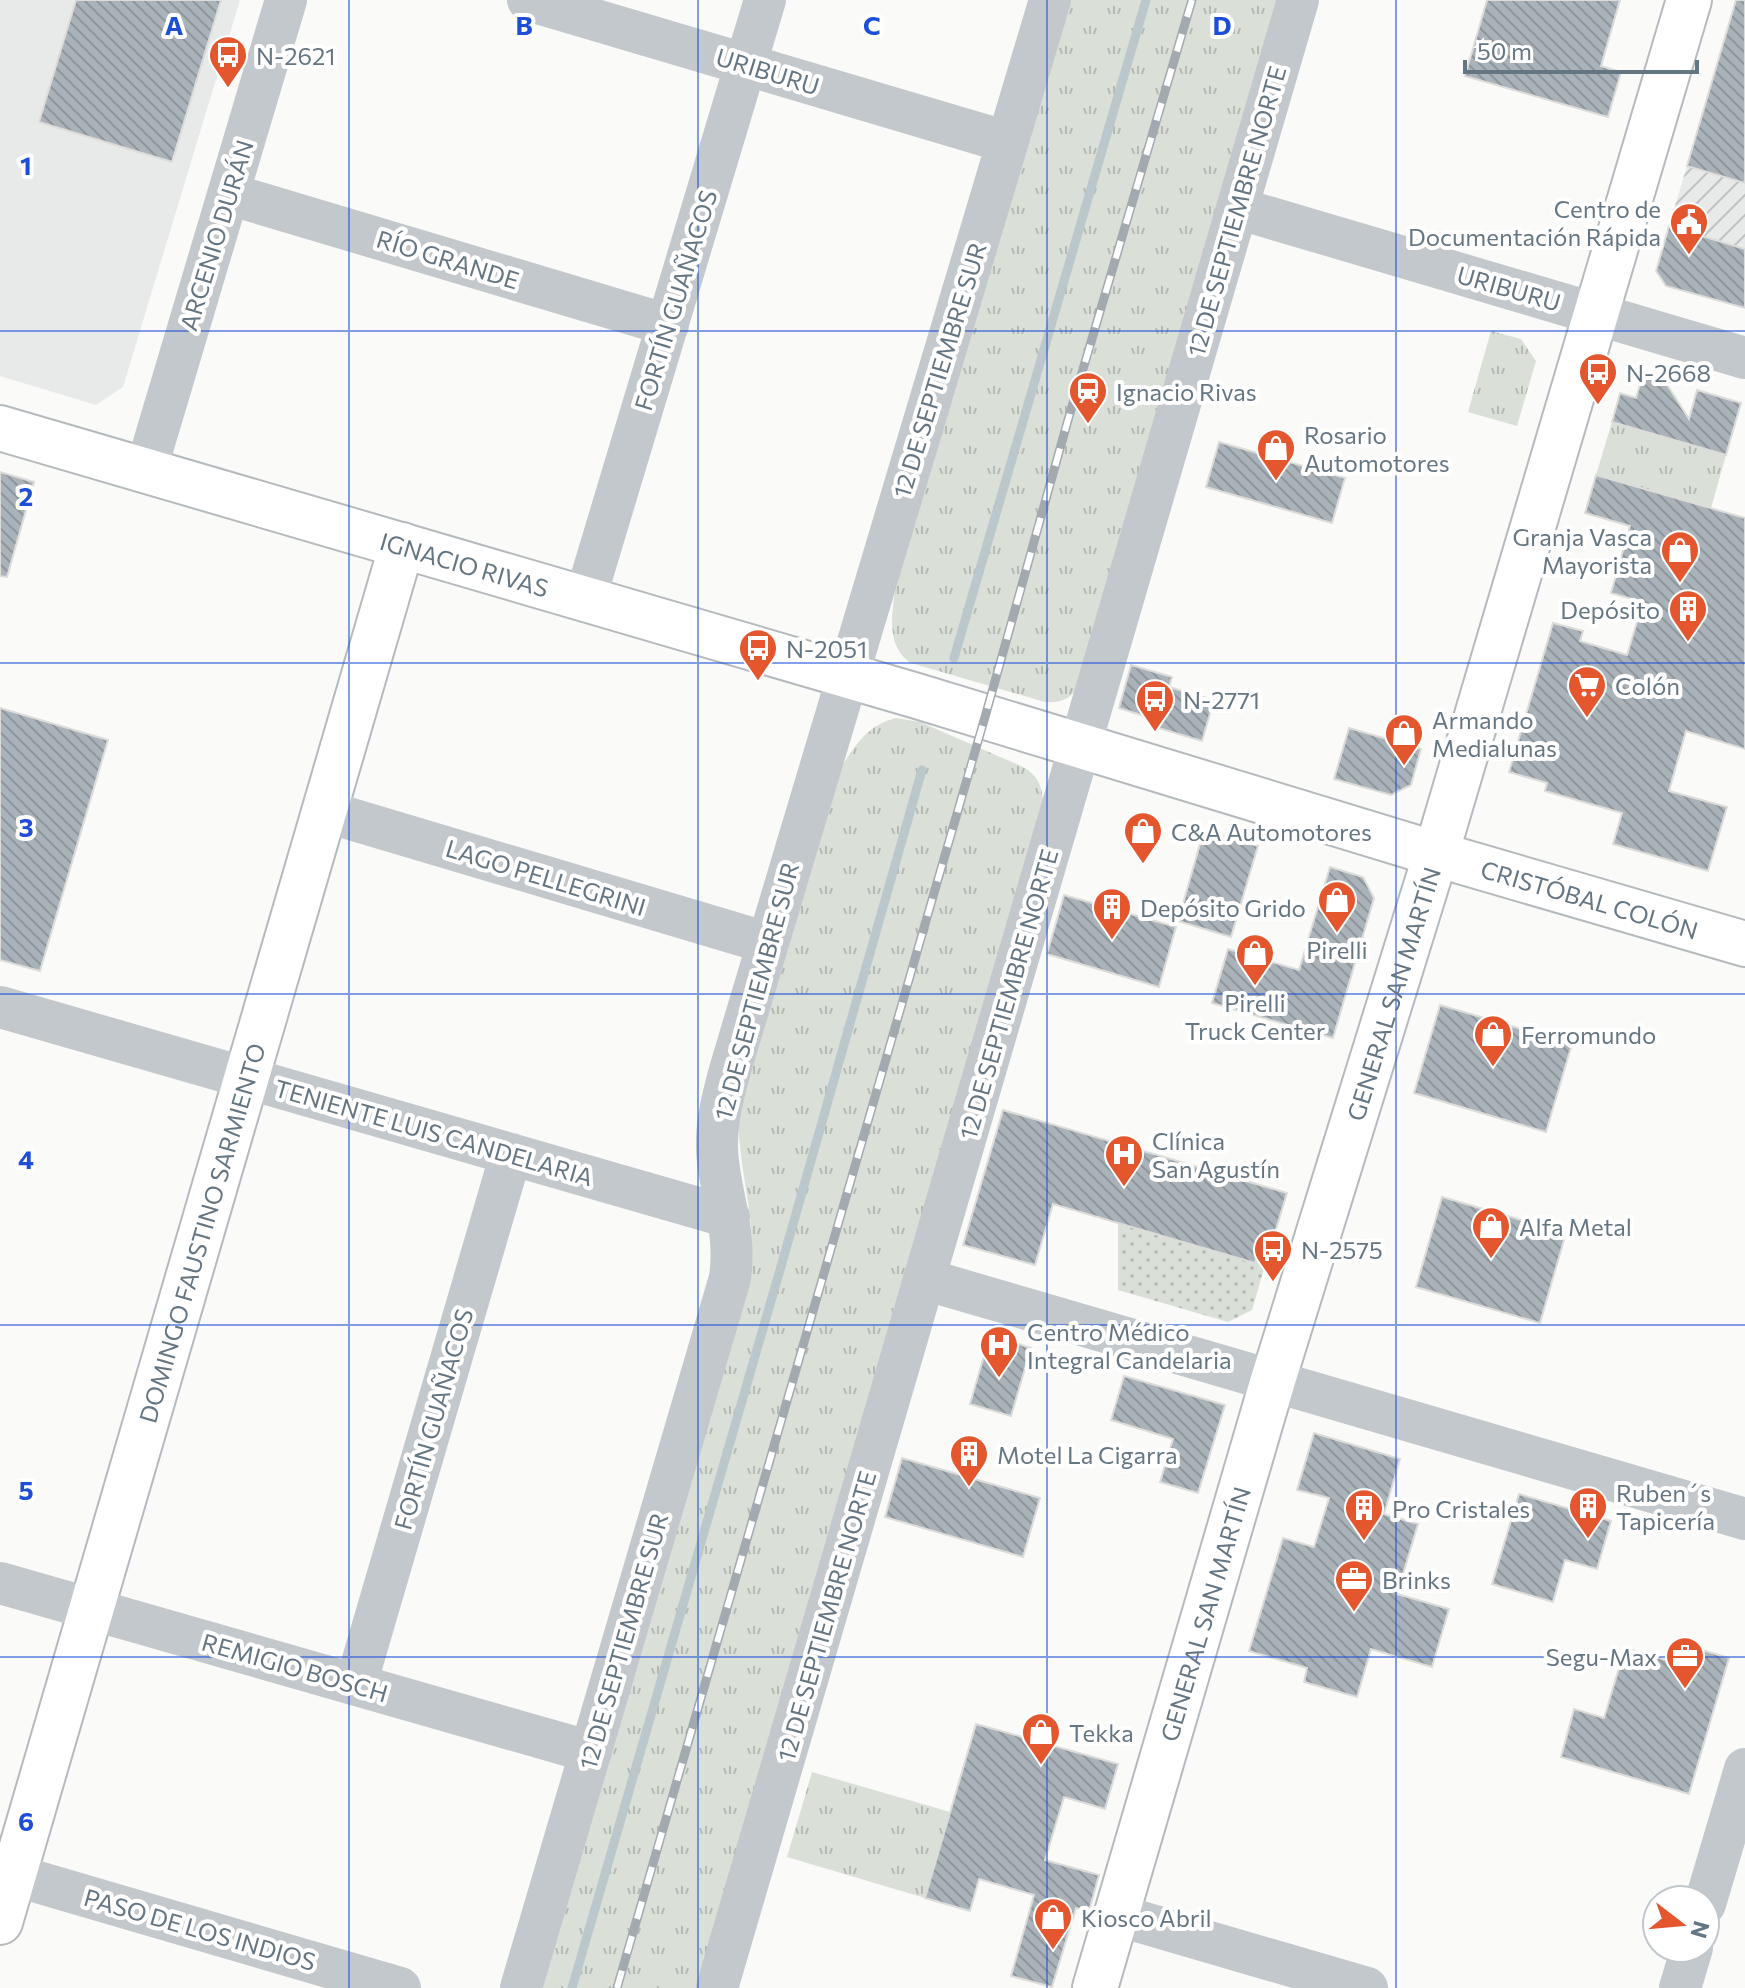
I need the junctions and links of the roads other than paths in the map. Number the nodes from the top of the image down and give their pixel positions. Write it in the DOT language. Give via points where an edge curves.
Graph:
graph roads {
  1 [pos="286,0"];
  2 [pos="528,0"];
  3 [pos="765,0"];
  4 [pos="1050,0"];
  5 [pos="1298,0"];
  6 [pos="1689,0"];
  7 [pos="746,65"];
  8 [pos="1007,142"];
  9 [pos="229,194"];
  10 [pos="1237,208"];
  11 [pos="1596,314"];
  12 [pos="668,325"];
  13 [pos="1745,358"];
  14 [pos="0,428"];
  15 [pos="146,470"];
  16 [pos="402,545"];
  17 [pos="585,599"];
  18 [pos="847,676"];
  19 [pos="1080,746"];
  20 [pos="324,811"];
  21 [pos="1436,854"];
  22 [pos="768,943"];
  23 [pos="1745,944"];
  24 [pos="0,1007"];
  25 [pos="246,1078"];
  26 [pos="511,1154"];
  27 [pos="729,1217"];
  28 [pos="924,1279"];
  29 [pos="1273,1380"];
  30 [pos="1745,1519"];
  31 [pos="0,1583"];
  32 [pos="91,1609"];
  33 [pos="356,1684"];
  34 [pos="591,1752"];
  35 [pos="1745,1769"];
  36 [pos="7,1873"];
  37 [pos="1711,1884"];
  38 [pos="1117,1915"];
  39 [pos="0,1922"];
  40 [pos="1687,1964"];
  41 [pos="400,1988"];
  42 [pos="521,1988"];
  43 [pos="717,1988"];
  44 [pos="1095,1988"];
  45 [pos="1367,1988"];
  46 [pos="1680,1988"];
  1 -- 9 [label="street, ARCENIO DURÁN"];
  2 -- 7 [label="street, URIBURU"];
  3 -- 7 [label="street, FORTÍN GUAÑACOS"];
  4 -- 8 [label="street, 12 DE SEPTIEMBRE SUR"];
  5 -- 10 [label="street, 12 DE SEPTIEMBRE NORTE"];
  6 -- 11 [label="main road, GENERAL SAN MARTÍN"];
  7 -- 8 [label="street, URIBURU"];
  7 -- 12 [label="street, FORTÍN GUAÑACOS"];
  8 -- 18 [label="street, 12 DE SEPTIEMBRE SUR"];
  9 -- 12 [label="street, RÍO GRANDE"];
  9 -- 15 [label="street, ARCENIO DURÁN"];
  10 -- 11 [label="street, URIBURU"];
  10 -- 19 [label="street, 12 DE SEPTIEMBRE NORTE"];
  11 -- 13 [label="street, URIBURU"];
  11 -- 21 [label="main road, GENERAL SAN MARTÍN"];
  12 -- 17 [label="street, FORTÍN GUAÑACOS"];
  14 -- 15 [label="main road, IGNACIO RIVAS"];
  15 -- 16 [label="main road, IGNACIO RIVAS"];
  16 -- 17 [label="main road, IGNACIO RIVAS"];
  16 -- 20 [label="main road, DOMINGO FAUSTINO SARMIENTO"];
  17 -- 18 [label="main road, IGNACIO RIVAS"];
  18 -- 19 [label="main road, IGNACIO RIVAS"];
  18 -- 22 [label="street, 12 DE SEPTIEMBRE SUR"];
  19 -- 21 [label="main road, IGNACIO RIVAS"];
  19 -- 28 [label="street, 12 DE SEPTIEMBRE NORTE"];
  20 -- 22 [label="street, LAGO PELLEGRINI"];
  20 -- 25 [label="main road, DOMINGO FAUSTINO SARMIENTO"];
  21 -- 23 [label="main road, CRISTÓBAL COLÓN"];
  21 -- 29 [label="main road, GENERAL SAN MARTÍN"];
  22 -- 27 [label="street, 12 DE SEPTIEMBRE SUR" via="720,1115 718,1161"];
  24 -- 25 [label="street, TENIENTE LUIS CANDELARIA"];
  25 -- 26 [label="street, TENIENTE LUIS CANDELARIA"];
  25 -- 32 [label="main road, DOMINGO FAUSTINO SARMIENTO"];
  26 -- 27 [label="street, TENIENTE LUIS CANDELARIA"];
  26 -- 33 [label="street, FORTÍN GUAÑACOS"];
  27 -- 34 [label="street, 12 DE SEPTIEMBRE SUR" via="732,1257 725,1298"];
  28 -- 29 [label="street"];
  28 -- 43 [label="street, 12 DE SEPTIEMBRE NORTE"];
  29 -- 30 [label="street"];
  29 -- 38 [label="main road, GENERAL SAN MARTÍN"];
  31 -- 32 [label="street, REMIGIO BOSCH"];
  32 -- 33 [label="street, REMIGIO BOSCH"];
  32 -- 36 [label="main road, DOMINGO FAUSTINO SARMIENTO"];
  33 -- 34 [label="street, REMIGIO BOSCH"];
  34 -- 42 [label="street, 12 DE SEPTIEMBRE SUR"];
  35 -- 37 [label="street"];
  36 -- 39 [label="main road, DOMINGO FAUSTINO SARMIENTO"];
  36 -- 41 [label="street, PASO DE LOS INDIOS"];
  38 -- 44 [label="main road, GENERAL SAN MARTÍN"];
  38 -- 45 [label="street"];
  40 -- 46 [label="street"];
}
